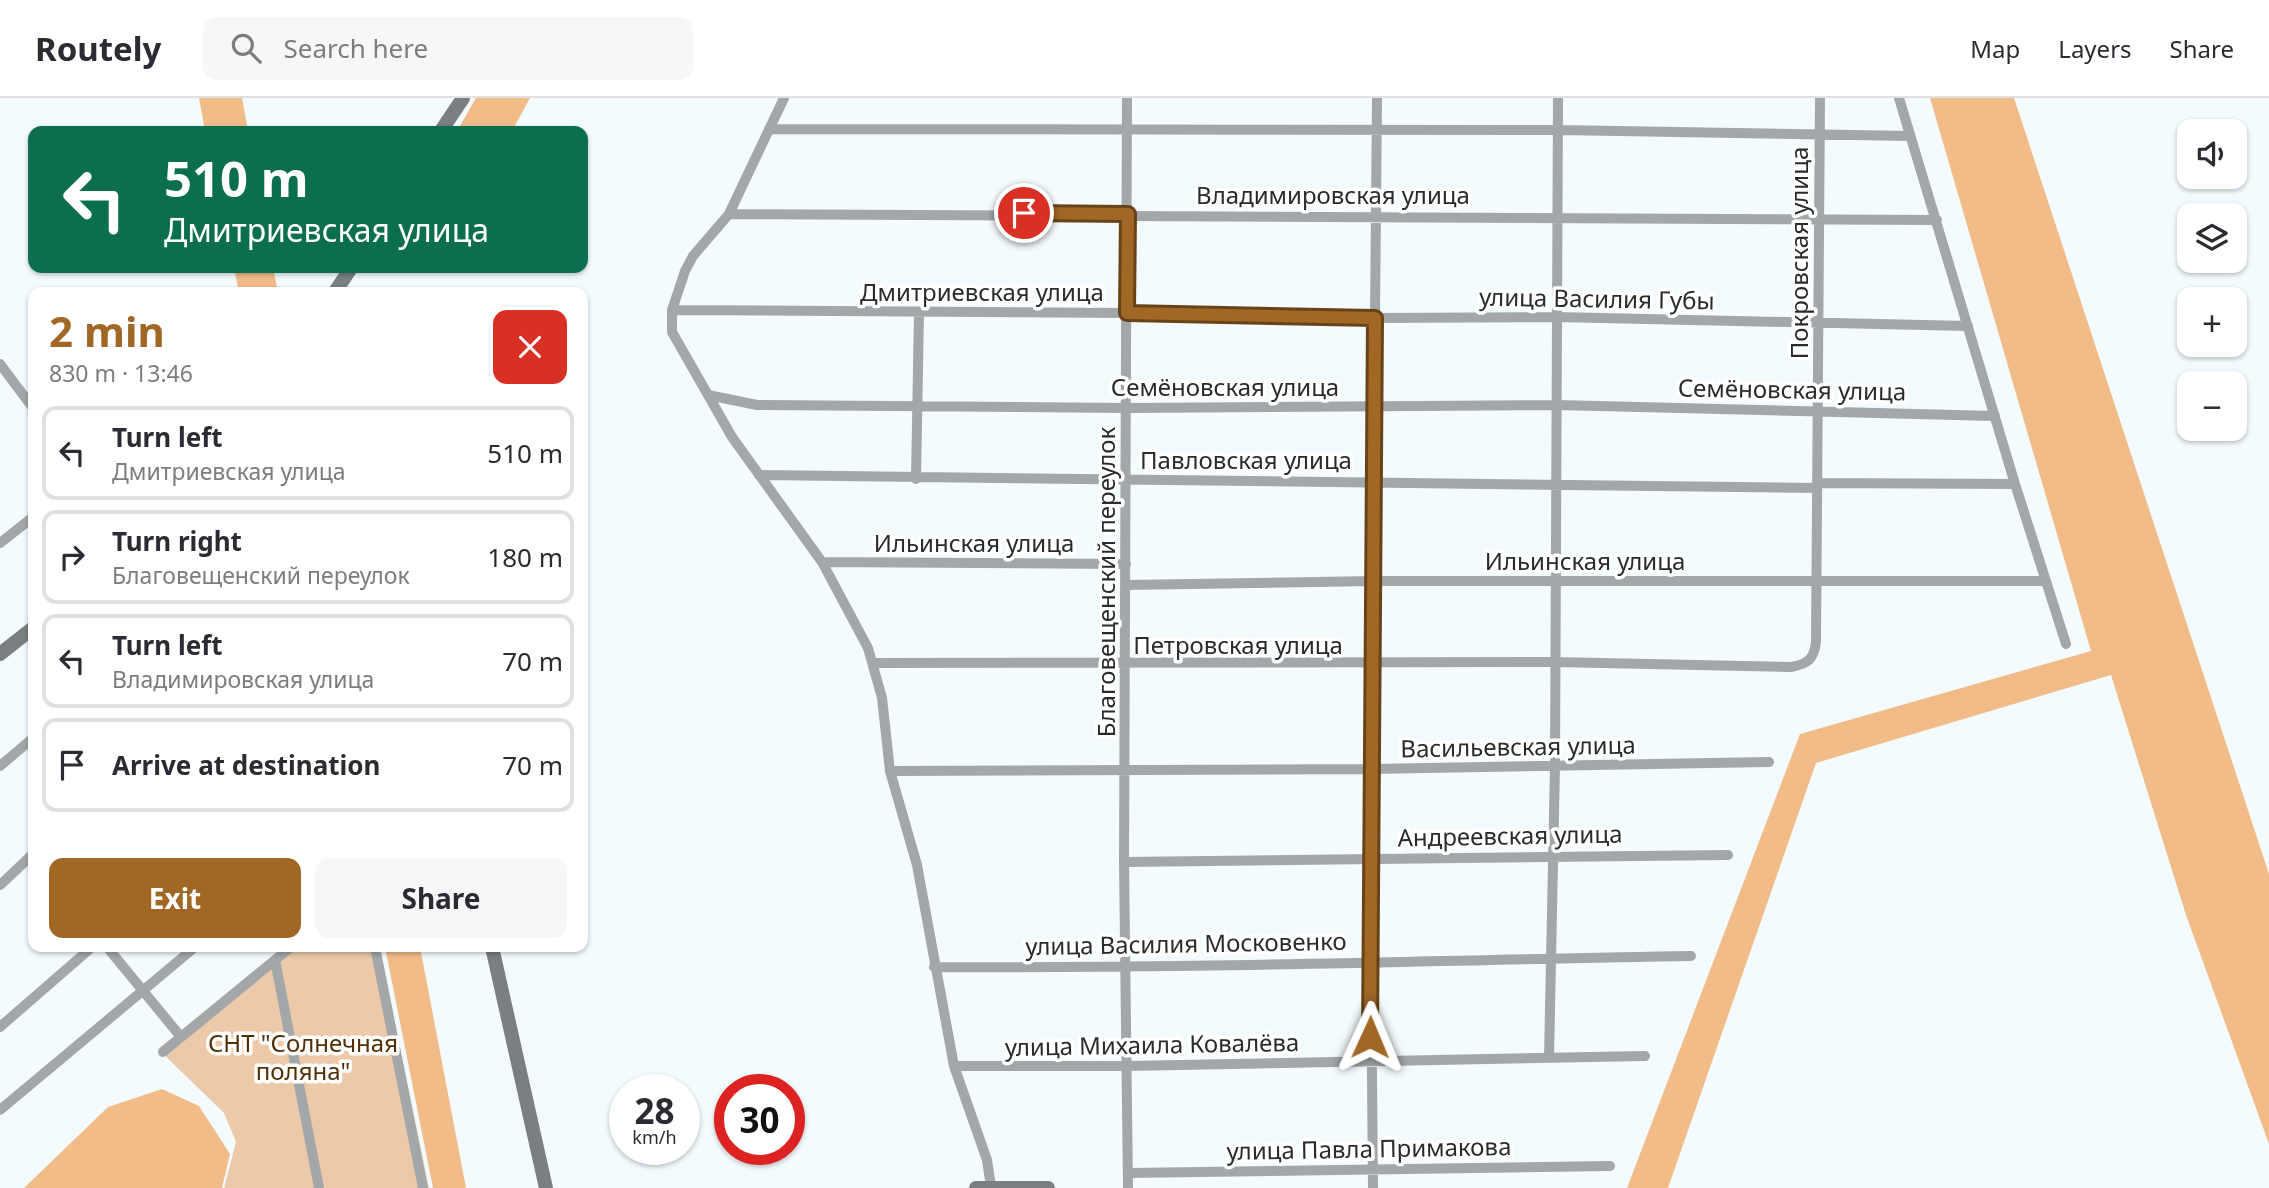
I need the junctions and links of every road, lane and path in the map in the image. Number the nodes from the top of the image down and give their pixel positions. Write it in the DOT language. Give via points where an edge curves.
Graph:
graph roads {
  1 [pos="463,98"];
  2 [pos="784,98"];
  3 [pos="1127,98"];
  4 [pos="1377,98"];
  5 [pos="1558,98"];
  6 [pos="1820,98"];
  7 [pos="1899,98"];
  8 [pos="444,126"];
  9 [pos="769,129"];
  10 [pos="1128,130"];
  11 [pos="1376,130"];
  12 [pos="1558,130"];
  13 [pos="1819,135"];
  14 [pos="1910,136"];
  15 [pos="729,214"];
  16 [pos="1128,214"];
  17 [pos="1374,216"];
  18 [pos="1557,217"];
  19 [pos="1819,219"];
  20 [pos="1937,220"];
  21 [pos="672,310"];
  22 [pos="919,312"];
  23 [pos="1127,313"];
  24 [pos="1556,317"];
  25 [pos="1375,318"];
  26 [pos="1818,324"];
  27 [pos="1968,326"];
  28 [pos="0,364"];
  29 [pos="708,395"];
  30 [pos="28,401"];
  31 [pos="1557,405"];
  32 [pos="917,406"];
  33 [pos="1374,406"];
  34 [pos="1127,408"];
  35 [pos="1818,411"];
  36 [pos="1995,416"];
  37 [pos="759,475"];
  38 [pos="916,479"];
  39 [pos="1127,479"];
  40 [pos="1373,481"];
  41 [pos="2015,484"];
  42 [pos="1557,485"];
  43 [pos="1817,485"];
  44 [pos="28,521"];
  45 [pos="0,543"];
  46 [pos="822,562"];
  47 [pos="1126,564"];
  48 [pos="1816,580"];
  49 [pos="1374,581"];
  50 [pos="1555,581"];
  51 [pos="2045,581"];
  52 [pos="1126,585"];
  53 [pos="28,632"];
  54 [pos="2066,644"];
  55 [pos="0,654"];
  56 [pos="1811,659"];
  57 [pos="1554,662"];
  58 [pos="873,663"];
  59 [pos="1373,664"];
  60 [pos="1124,665"];
  61 [pos="28,742"];
  62 [pos="1769,762"];
  63 [pos="0,766"];
  64 [pos="1555,766"];
  65 [pos="1371,769"];
  66 [pos="890,771"];
  67 [pos="1125,771"];
  68 [pos="1552,855"];
  69 [pos="1728,855"];
  70 [pos="1370,858"];
  71 [pos="28,859"];
  72 [pos="1124,862"];
  73 [pos="0,885"];
  74 [pos="86,952"];
  75 [pos="111,952"];
  76 [pos="189,952"];
  77 [pos="285,952"];
  78 [pos="376,952"];
  79 [pos="493,952"];
  80 [pos="1691,956"];
  81 [pos="1552,958"];
  82 [pos="275,960"];
  83 [pos="1371,960"];
  84 [pos="934,967"];
  85 [pos="1127,969"];
  86 [pos="143,989"];
  87 [pos="0,1027"];
  88 [pos="181,1037"];
  89 [pos="163,1052"];
  90 [pos="1645,1056"];
  91 [pos="1549,1058"];
  92 [pos="1370,1062"];
  93 [pos="954,1066"];
  94 [pos="1127,1066"];
  95 [pos="0,1110"];
  96 [pos="1610,1166"];
  97 [pos="1373,1169"];
  98 [pos="1128,1173"];
  99 [pos="984,1187"];
  100 [pos="319,1188"];
  101 [pos="423,1188"];
  102 [pos="546,1188"];
  103 [pos="1048,1188"];
  104 [pos="1128,1188"];
  105 [pos="1373,1188"];
  1 -- 8 [label="street"];
  2 -- 9 [label="street"];
  3 -- 10 [label="street, Благовещенский переулок"];
  4 -- 11 [label="street"];
  5 -- 12 [label="street"];
  6 -- 13 [label="street, Покровская улица"];
  7 -- 14 [label="street"];
  9 -- 10 [label="street"];
  9 -- 15 [label="street"];
  10 -- 11 [label="street"];
  10 -- 16 [label="street, Благовещенский переулок"];
  11 -- 12 [label="street"];
  11 -- 17 [label="street"];
  12 -- 13 [label="street"];
  12 -- 18 [label="street"];
  13 -- 14 [label="street"];
  13 -- 19 [label="street, Покровская улица"];
  14 -- 20 [label="street"];
  15 -- 16 [label="street, Владимировская улица"];
  15 -- 21 [label="street" via="693,256"];
  16 -- 17 [label="street, Владимировская улица"];
  16 -- 23 [label="street, Благовещенский переулок"];
  17 -- 18 [label="street, Владимировская улица"];
  17 -- 25 [label="street"];
  18 -- 19 [label="street, Владимировская улица"];
  18 -- 24 [label="street"];
  19 -- 20 [label="street, Владимировская улица"];
  19 -- 26 [label="street, Покровская улица"];
  20 -- 27 [label="street"];
  21 -- 22 [label="street, Дмитриевская улица"];
  21 -- 29 [label="street" via="672,332"];
  22 -- 23 [label="street, Дмитриевская улица"];
  22 -- 32 [label="street"];
  23 -- 25 [label="street, Дмитриевская улица"];
  23 -- 34 [label="street, Благовещенский переулок"];
  24 -- 25 [label="street, улица Василия Губы"];
  24 -- 26 [label="street, улица Василия Губы"];
  24 -- 31 [label="street"];
  25 -- 33 [label="street"];
  26 -- 27 [label="street"];
  26 -- 35 [label="street, Покровская улица"];
  27 -- 36 [label="street"];
  28 -- 30 [label="street"];
  29 -- 32 [label="street, Семёновская улица" via="757,405"];
  29 -- 37 [label="street"];
  31 -- 33 [label="street, Семёновская улица"];
  31 -- 35 [label="street, Семёновская улица"];
  31 -- 42 [label="street"];
  32 -- 34 [label="street, Семёновская улица"];
  32 -- 38 [label="street"];
  33 -- 34 [label="street, Семёновская улица"];
  33 -- 40 [label="street"];
  34 -- 39 [label="street, Благовещенский переулок"];
  35 -- 36 [label="street, Семёновская улица"];
  35 -- 43 [label="street, Покровская улица"];
  36 -- 41 [label="street"];
  37 -- 38 [label="street, Павловская улица"];
  37 -- 46 [label="street"];
  38 -- 39 [label="street, Павловская улица"];
  39 -- 40 [label="street, Павловская улица"];
  39 -- 47 [label="street, Благовещенский переулок"];
  40 -- 42 [label="street, Павловская улица"];
  40 -- 49 [label="street"];
  41 -- 43 [label="street, Павловская улица"];
  41 -- 51 [label="street"];
  42 -- 43 [label="street, Павловская улица"];
  42 -- 50 [label="street"];
  43 -- 48 [label="street, Покровская улица"];
  44 -- 45 [label="street"];
  46 -- 47 [label="street, Ильинская улица"];
  46 -- 58 [label="street"];
  47 -- 52 [label="street, Благовещенский переулок"];
  48 -- 50 [label="street, Ильинская улица"];
  48 -- 51 [label="street, Ильинская улица"];
  48 -- 56 [label="street, Покровская улица" via="1816,642"];
  49 -- 50 [label="street, Ильинская улица"];
  49 -- 52 [label="street, Ильинская улица"];
  49 -- 59 [label="street"];
  50 -- 57 [label="street"];
  51 -- 54 [label="street"];
  52 -- 60 [label="street, Благовещенский переулок"];
  53 -- 55 [label="street"];
  56 -- 57 [label="street, Петровская улица" via="1791,667"];
  57 -- 59 [label="street, Петровская улица"];
  57 -- 64 [label="street"];
  58 -- 60 [label="street, Петровская улица"];
  58 -- 66 [label="street"];
  59 -- 60 [label="street, Петровская улица"];
  59 -- 65 [label="street"];
  60 -- 67 [label="street, Благовещенский переулок"];
  61 -- 63 [label="street"];
  62 -- 64 [label="street, Васильевская улица"];
  64 -- 65 [label="street, Васильевская улица"];
  64 -- 68 [label="street"];
  65 -- 67 [label="street, Васильевская улица"];
  65 -- 70 [label="street"];
  66 -- 67 [label="street, Васильевская улица"];
  66 -- 84 [label="street" via="917,865"];
  67 -- 72 [label="street, Благовещенский переулок"];
  68 -- 69 [label="street, Андреевская улица"];
  68 -- 70 [label="street, Андреевская улица"];
  68 -- 81 [label="street"];
  70 -- 72 [label="street, Андреевская улица"];
  70 -- 83 [label="street"];
  71 -- 73 [label="street"];
  72 -- 85 [label="street, Благовещенский переулок"];
  74 -- 87 [label="street"];
  75 -- 86 [label="street"];
  76 -- 86 [label="street"];
  77 -- 82 [label="street"];
  78 -- 101 [label="street"];
  79 -- 102 [label="street"];
  80 -- 81 [label="street, улица Василия Московенко"];
  81 -- 83 [label="street, улица Василия Московенко"];
  81 -- 91 [label="street"];
  82 -- 88 [label="street"];
  82 -- 100 [label="street"];
  83 -- 85 [label="street, улица Василия Московенко"];
  83 -- 92 [label="street"];
  84 -- 85 [label="street, улица Василия Московенко"];
  84 -- 93 [label="street"];
  85 -- 94 [label="street, Благовещенский переулок"];
  86 -- 88 [label="street"];
  86 -- 95 [label="street"];
  88 -- 89 [label="street"];
  90 -- 91 [label="street, улица Михаила Ковалёва"];
  91 -- 92 [label="street, улица Михаила Ковалёва"];
  92 -- 94 [label="street, улица Михаила Ковалёва"];
  92 -- 97 [label="street"];
  93 -- 94 [label="street, улица Михаила Ковалёва"];
  93 -- 99 [label="street" via="987,1160"];
  94 -- 98 [label="street, Благовещенский переулок"];
  96 -- 97 [label="street, улица Павла Примакова"];
  97 -- 98 [label="street, улица Павла Примакова"];
  97 -- 105 [label="street"];
  98 -- 104 [label="street, Благовещенский переулок"];
  99 -- 103 [label="street"];
}
